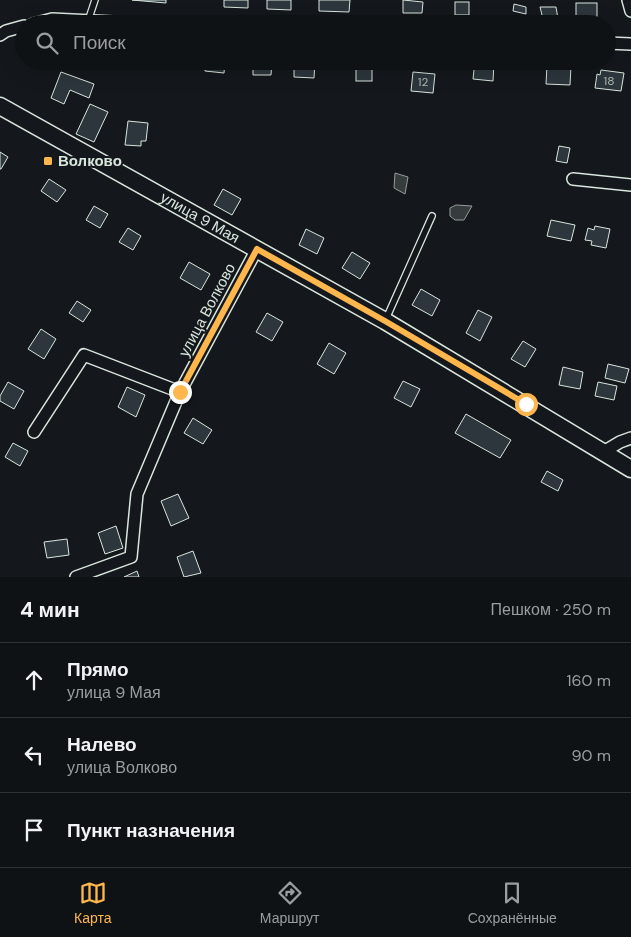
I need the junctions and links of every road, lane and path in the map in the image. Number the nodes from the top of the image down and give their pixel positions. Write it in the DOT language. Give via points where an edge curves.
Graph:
graph roads {
  1 [pos="95,0"];
  2 [pos="628,0"];
  3 [pos="631,11"];
  4 [pos="90,15"];
  5 [pos="15,28"];
  6 [pos="0,35"];
  7 [pos="616,43"];
  8 [pos="631,44"];
  9 [pos="0,106"];
  10 [pos="572,179"];
  11 [pos="631,185"];
  12 [pos="432,216"];
  13 [pos="257,249"];
  14 [pos="385,321"];
  15 [pos="180,392"];
  16 [pos="34,432"];
  17 [pos="631,438"];
  18 [pos="605,451"];
  19 [pos="631,468"];
  20 [pos="76,577"];
  1 -- 4 [label="lane"];
  2 -- 3 [label="street"];
  5 -- 6 [label="street"];
  7 -- 8 [label="street"];
  9 -- 13 [label="main road, улица 9 Мая"];
  10 -- 11 [label="street"];
  12 -- 14 [label="lane"];
  13 -- 14 [label="main road, улица 9 Мая"];
  13 -- 15 [label="street, улица Волково"];
  14 -- 18 [label="main road, улица 9 Мая"];
  15 -- 16 [label="street" via="84,355"];
  15 -- 20 [label="street, улица Волково" via="137,494 131,557"];
  17 -- 18 [label="street"];
  18 -- 19 [label="main road, улица 9 Мая"];
}
